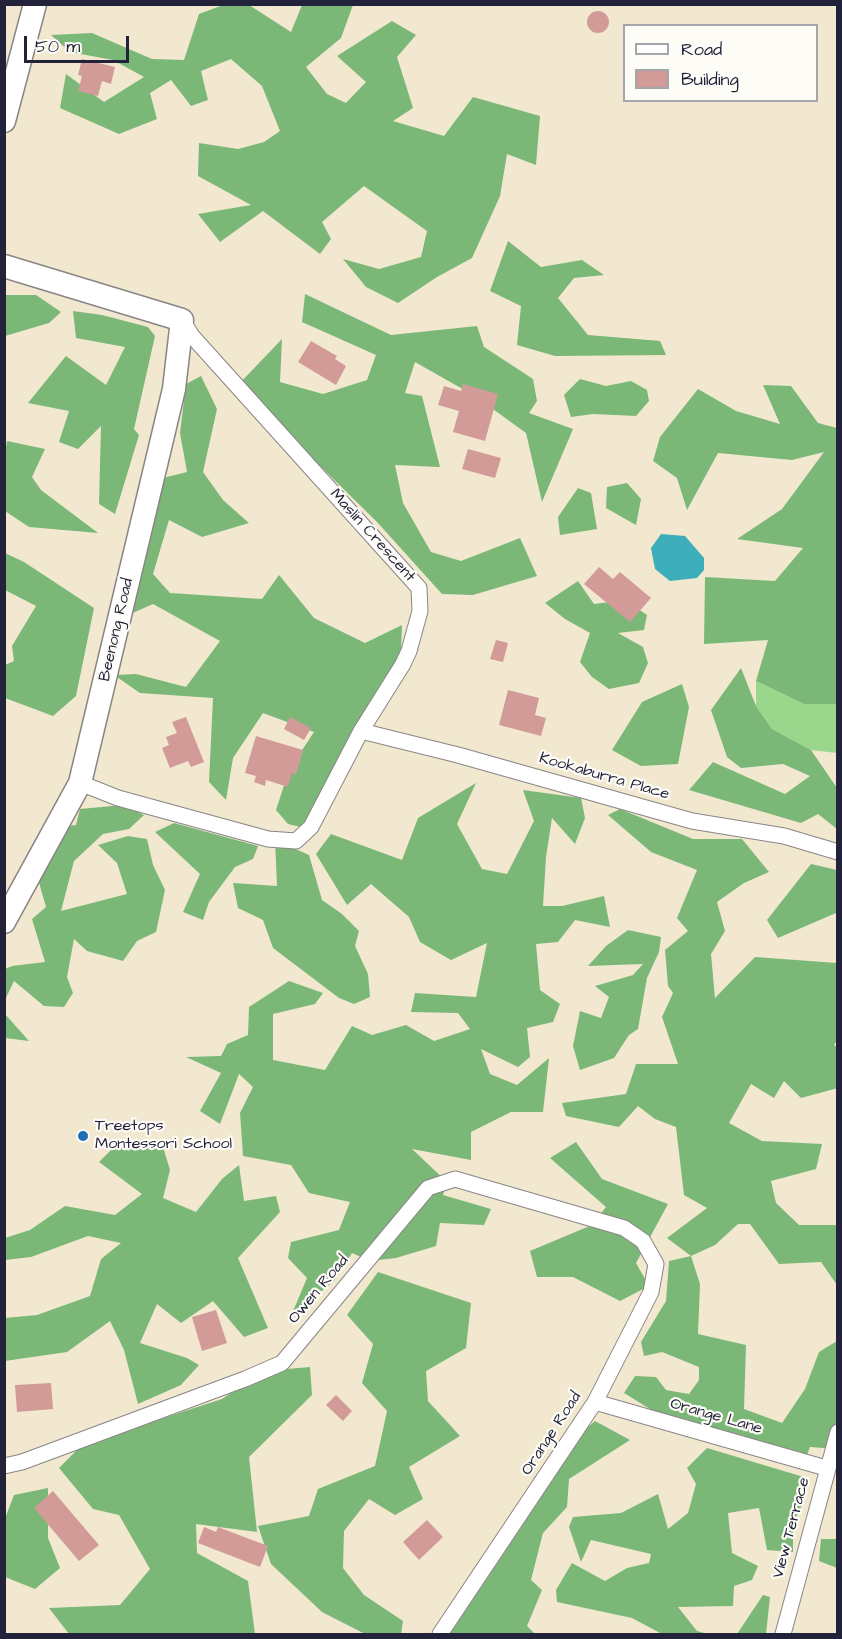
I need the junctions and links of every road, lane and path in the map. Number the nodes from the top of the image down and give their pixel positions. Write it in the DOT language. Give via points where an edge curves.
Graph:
graph roads {
  1 [pos="35,4"];
  2 [pos="4,121"];
  3 [pos="4,266"];
  4 [pos="182,320"];
  5 [pos="361,731"];
  6 [pos="80,783"];
  7 [pos="837,852"];
  8 [pos="4,922"];
  9 [pos="643,1241"];
  10 [pos="595,1402"];
  11 [pos="837,1432"];
  12 [pos="4,1466"];
  13 [pos="826,1468"];
  14 [pos="440,1635"];
  15 [pos="783,1635"];
  1 -- 2 [label="street"];
  3 -- 4 [label="street"];
  4 -- 5 [label="street, Maslin Crescent" via="192,336 419,588 420,611 409,651"];
  4 -- 6 [label="street, Beenong Road" via="174,389"];
  5 -- 6 [label="street, Maslin Crescent" via="311,827 296,841 268,839 118,798"];
  5 -- 7 [label="street, Kookaburra Place" via="692,820 784,836"];
  6 -- 8 [label="street, Beenong Road"];
  9 -- 10 [label="street, Orange Road" via="656,1264 651,1292"];
  9 -- 12 [label="street, Owen Road" via="624,1228 455,1179 428,1188 282,1363"];
  10 -- 13 [label="street, Orange Lane"];
  10 -- 14 [label="street, Orange Road"];
  11 -- 13 [label="street, View Terrace"];
  13 -- 15 [label="street, View Terrace"];
}
